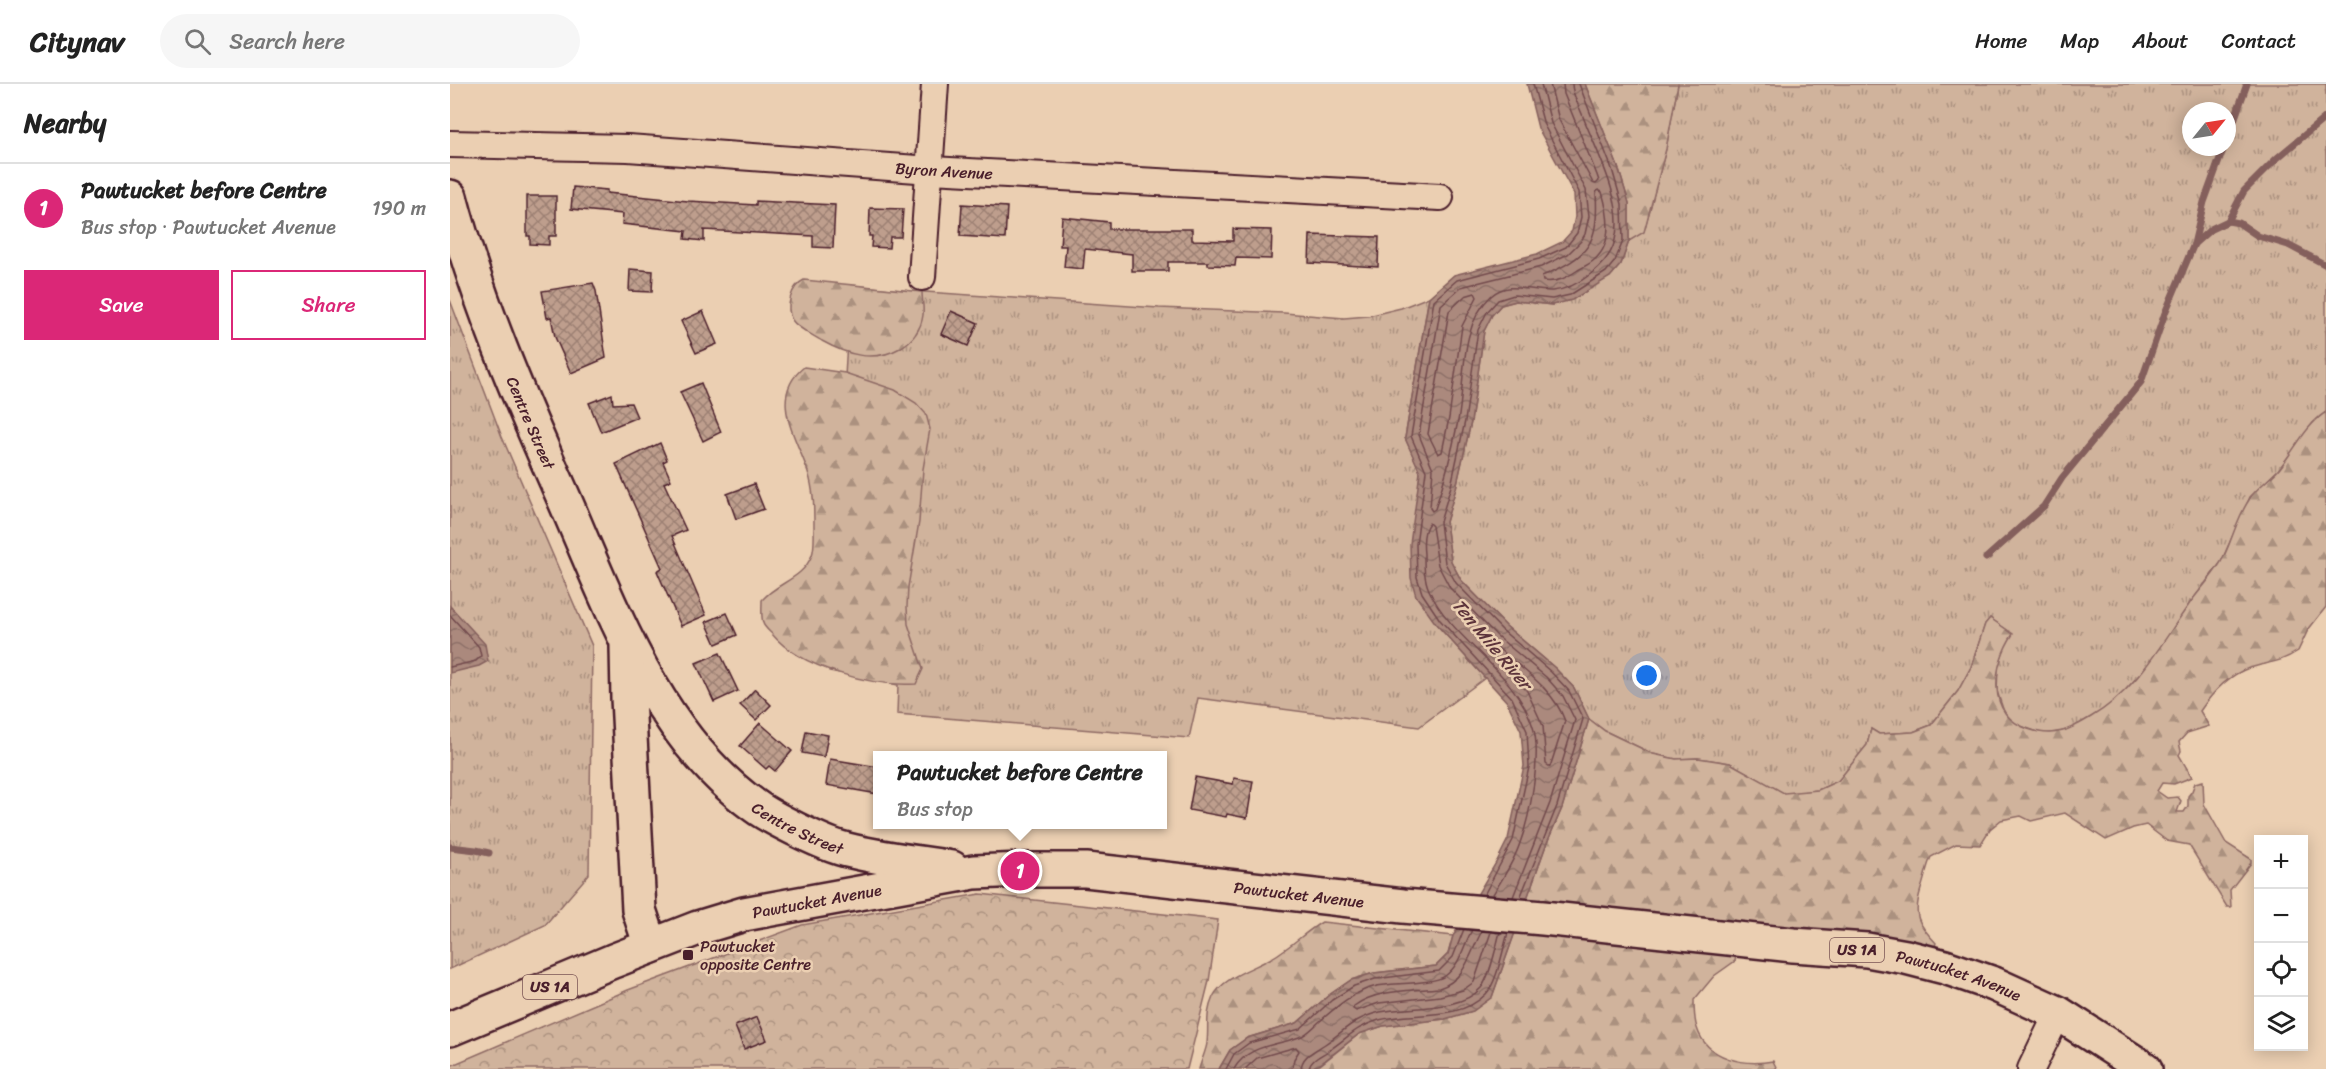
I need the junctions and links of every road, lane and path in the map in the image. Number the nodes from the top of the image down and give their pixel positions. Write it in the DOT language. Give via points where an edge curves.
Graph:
graph roads {
  1 [pos="935,84"];
  2 [pos="450,144"];
  3 [pos="931,170"];
  4 [pos="450,197"];
  5 [pos="1440,197"];
  6 [pos="922,277"];
  7 [pos="627,645"];
  8 [pos="974,872"];
  9 [pos="651,946"];
  10 [pos="2058,1013"];
  11 [pos="450,1029"];
  12 [pos="2031,1069"];
  13 [pos="2145,1069"];
  1 -- 3 [label="street"];
  2 -- 3 [label="street, Byron Avenue" via="628,148"];
  3 -- 5 [label="street, Byron Avenue"];
  3 -- 6 [label="street"];
  4 -- 7 [label="main road, Centre Street" via="476,284 519,397"];
  7 -- 8 [label="main road, Centre Street" via="660,699 703,757 755,807 839,848"];
  7 -- 9 [label="main road, Centre Street" via="639,910"];
  8 -- 9 [label="main road, Pawtucket Avenue / US 1A" via="744,914"];
  8 -- 10 [label="main road, Pawtucket Avenue / US 1A" via="1086,870 1391,905 1867,950 1945,967"];
  9 -- 11 [label="main road, Pawtucket Avenue / US 1A"];
  10 -- 12 [label="street"];
  10 -- 13 [label="main road, Pawtucket Avenue / US 1A"];
}
